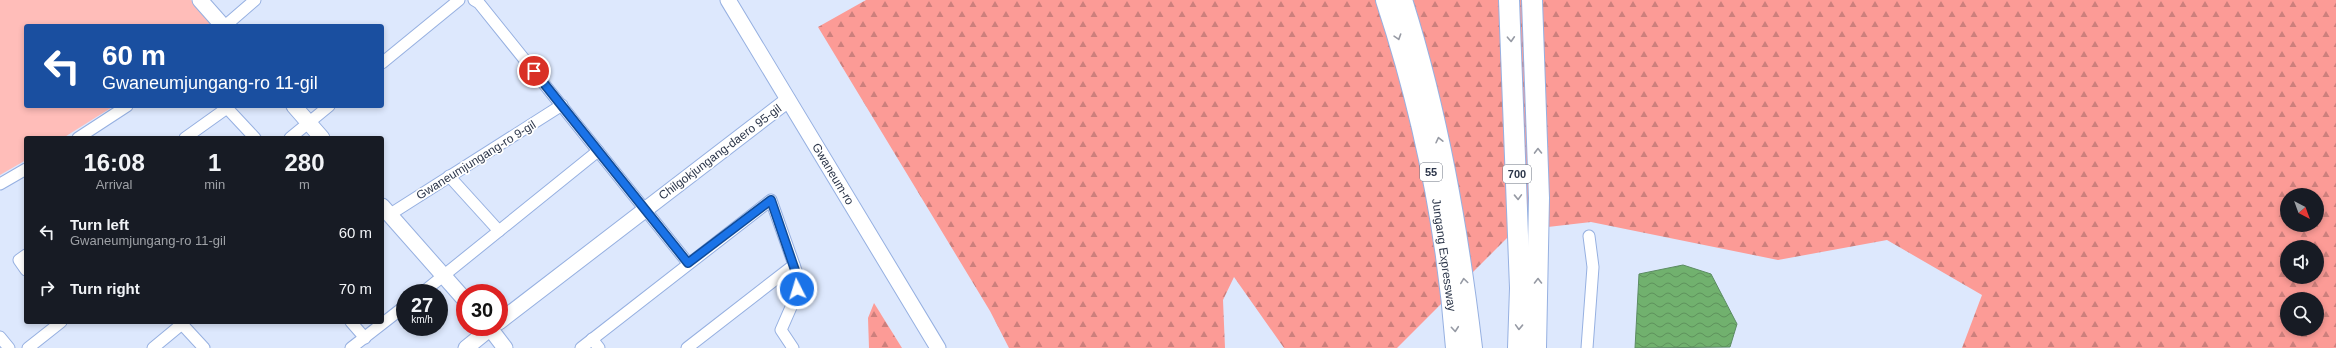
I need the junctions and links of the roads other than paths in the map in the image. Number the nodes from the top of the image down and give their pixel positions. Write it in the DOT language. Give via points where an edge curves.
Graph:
graph roads {
  1 [pos="200,0"];
  2 [pos="255,0"];
  3 [pos="459,0"];
  4 [pos="474,0"];
  5 [pos="728,0"];
  6 [pos="1386,0"];
  7 [pos="1402,0"];
  8 [pos="1509,0"];
  9 [pos="1532,0"];
  10 [pos="222,24"];
  11 [pos="226,24"];
  12 [pos="384,61"];
  13 [pos="788,100"];
  14 [pos="562,105"];
  15 [pos="124,108"];
  16 [pos="227,108"];
  17 [pos="227,108"];
  18 [pos="296,108"];
  19 [pos="326,108"];
  20 [pos="309,122"];
  21 [pos="81,136"];
  22 [pos="188,136"];
  23 [pos="253,136"];
  24 [pos="292,136"];
  25 [pos="320,136"];
  26 [pos="598,151"];
  27 [pos="24,170"];
  28 [pos="449,176"];
  29 [pos="0,184"];
  30 [pos="386,210"];
  31 [pos="645,210"];
  32 [pos="499,231"];
  33 [pos="1589,236"];
  34 [pos="24,256"];
  35 [pos="688,263"];
  36 [pos="794,265"];
  37 [pos="24,267"];
  38 [pos="444,276"];
  39 [pos="434,284"];
  40 [pos="456,290"];
  41 [pos="396,313"];
  42 [pos="508,314"];
  43 [pos="384,323"];
  44 [pos="58,324"];
  45 [pos="180,324"];
  46 [pos="182,324"];
  47 [pos="353,324"];
  48 [pos="382,324"];
  49 [pos="480,336"];
  50 [pos="498,336"];
  51 [pos="0,337"];
  52 [pos="365,338"];
  53 [pos="596,344"];
  54 [pos="9,348"];
  55 [pos="28,348"];
  56 [pos="153,348"];
  57 [pos="204,348"];
  58 [pos="352,348"];
  59 [pos="466,348"];
  60 [pos="505,348"];
  61 [pos="582,348"];
  62 [pos="688,348"];
  63 [pos="793,348"];
  64 [pos="938,348"];
  65 [pos="1456,348"];
  66 [pos="1472,348"];
  67 [pos="1518,348"];
  68 [pos="1536,348"];
  69 [pos="1587,348"];
  1 -- 10 [label="main road"];
  2 -- 11 [label="street"];
  3 -- 12 [label="street"];
  4 -- 14 [label="street"];
  5 -- 13 [label="main road, Gwaneum-ro"];
  6 -- 65 [label="highway, Jungang Expressway / 55, one-way" via="1405,57 1433,181 1453,309"];
  66 -- 7 [label="highway, Jungang Expressway / 55, one-way" via="1464,278 1445,164 1419,52"];
  8 -- 67 [label="highway, 700, one-way" via="1520,273"];
  68 -- 9 [label="highway, 700, one-way" via="1538,198"];
  13 -- 31 [label="main road, Chilgokjungang-daero 95-gil"];
  13 -- 64 [label="main road, Gwaneum-ro"];
  14 -- 26 [label="street"];
  14 -- 28 [label="street, Gwaneumjungang-ro 9-gil"];
  15 -- 21 [label="street"];
  16 -- 23 [label="street"];
  17 -- 22 [label="street"];
  18 -- 20 [label="main road"];
  19 -- 20 [label="street"];
  20 -- 24 [label="street"];
  20 -- 25 [label="main road"];
  26 -- 31 [label="street"];
  26 -- 32 [label="street"];
  27 -- 29 [label="street"];
  28 -- 30 [label="street, Gwaneumjungang-ro 9-gil"];
  28 -- 32 [label="street"];
  30 -- 38 [label="main road"];
  31 -- 35 [label="street"];
  31 -- 42 [label="main road, Chilgokjungang-daero 95-gil"];
  32 -- 38 [label="street"];
  33 -- 69 [label="street" via="1592,267"];
  34 -- 37 [label="street" via="19,260"];
  35 -- 36 [label="street" via="771,200"];
  35 -- 53 [label="street"];
  36 -- 62 [label="street"];
  36 -- 63 [label="street" via="798,279 795,298 781,330"];
  38 -- 39 [label="street"];
  38 -- 40 [label="main road"];
  41 -- 43 [label="street"];
  44 -- 55 [label="street"];
  45 -- 56 [label="street"];
  46 -- 57 [label="street"];
  47 -- 52 [label="street"];
  48 -- 52 [label="street"];
  49 -- 59 [label="main road, Chilgokjungang-daero 95-gil"];
  50 -- 60 [label="main road"];
  51 -- 54 [label="street"];
  52 -- 58 [label="street"];
  53 -- 61 [label="street"];
}
